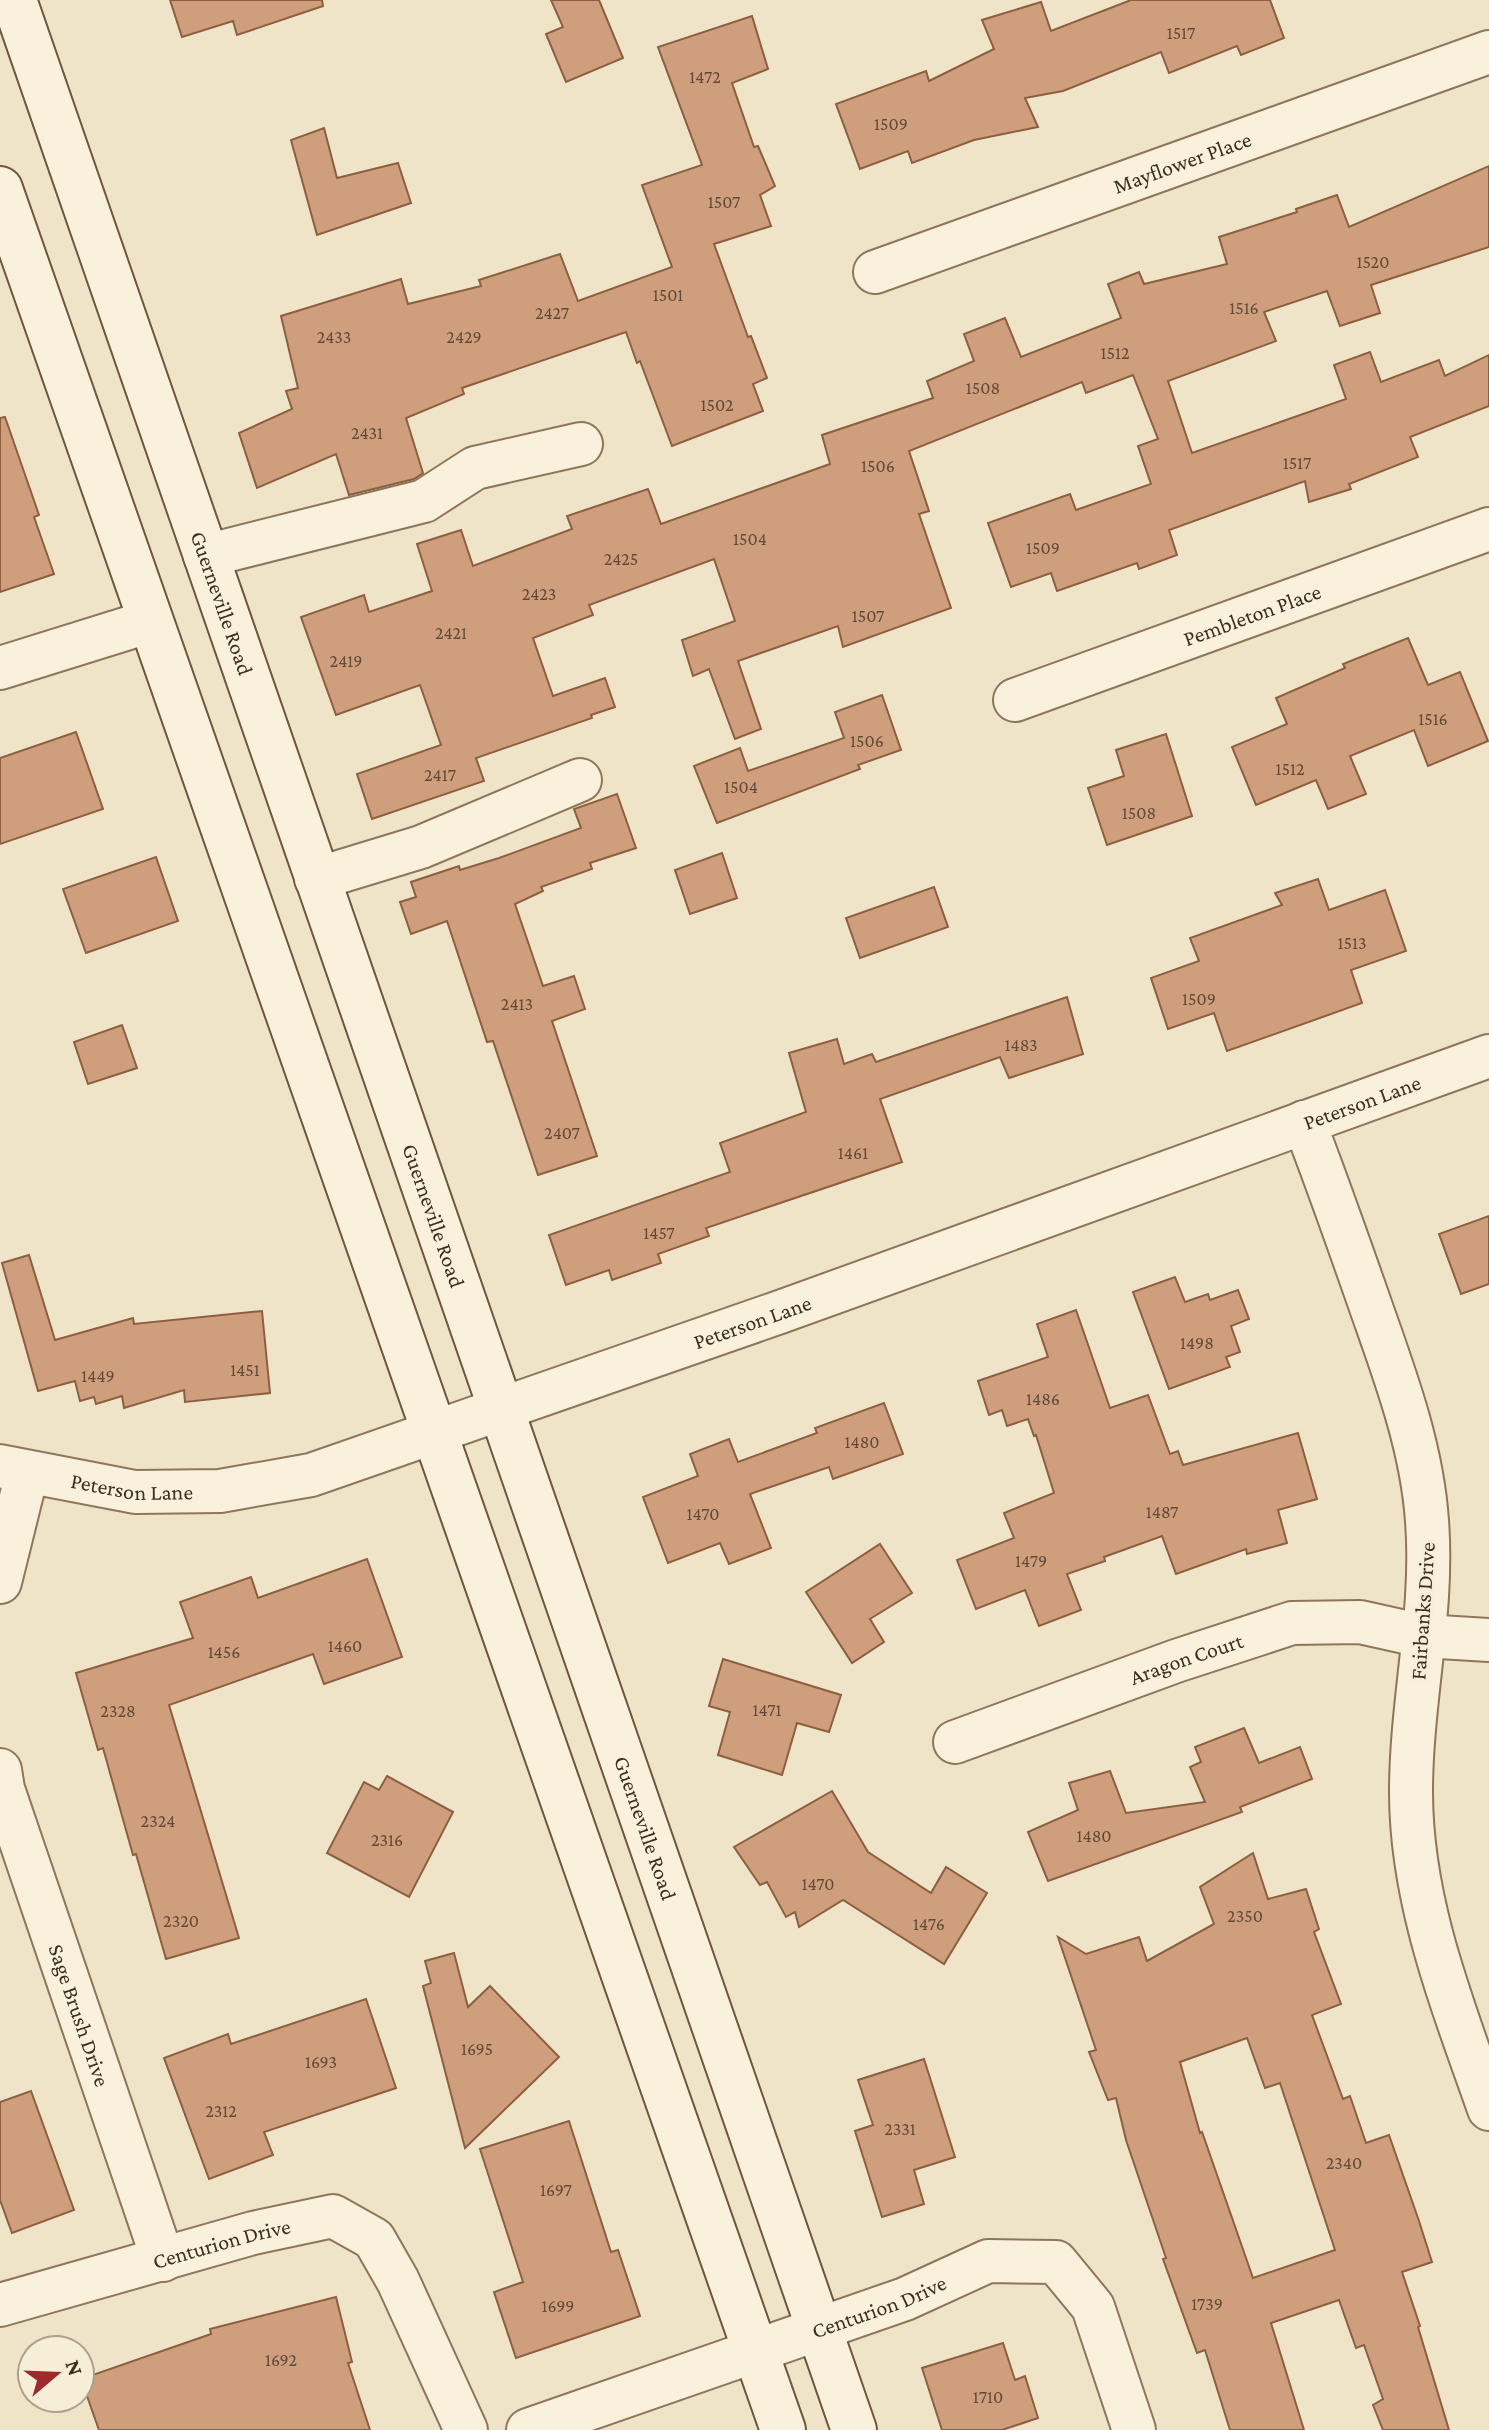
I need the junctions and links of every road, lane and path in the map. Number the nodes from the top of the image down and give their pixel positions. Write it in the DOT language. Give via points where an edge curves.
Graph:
graph roads {
  1 [pos="14,0"];
  2 [pos="1489,52"];
  3 [pos="0,189"];
  4 [pos="875,272"];
  5 [pos="581,444"];
  6 [pos="1489,529"];
  7 [pos="205,556"];
  8 [pos="151,621"];
  9 [pos="0,668"];
  10 [pos="1015,700"];
  11 [pos="580,780"];
  12 [pos="316,879"];
  13 [pos="1489,1056"];
  14 [pos="1304,1122"];
  15 [pos="499,1408"];
  16 [pos="436,1431"];
  17 [pos="14,1470"];
  18 [pos="0,1582"];
  19 [pos="1423,1636"];
  20 [pos="1489,1640"];
  21 [pos="955,1742"];
  22 [pos="0,1770"];
  23 [pos="1489,2109"];
  24 [pos="163,2260"];
  25 [pos="0,2305"];
  26 [pos="818,2327"];
  27 [pos="756,2352"];
  28 [pos="466,2430"];
  29 [pos="528,2430"];
  30 [pos="783,2430"];
  31 [pos="854,2430"];
  32 [pos="1134,2430"];
  1 -- 7 [label="main road, Guerneville Road"];
  2 -- 4 [label="street, Mayflower Place"];
  3 -- 8 [label="main road"];
  5 -- 7 [label="street" via="475,468 424,501"];
  6 -- 10 [label="street, Pembleton Place"];
  7 -- 12 [label="main road, Guerneville Road"];
  8 -- 9 [label="street"];
  8 -- 16 [label="main road"];
  11 -- 12 [label="street" via="421,847"];
  12 -- 15 [label="main road, Guerneville Road"];
  13 -- 14 [label="street, Peterson Lane"];
  14 -- 15 [label="street, Peterson Lane"];
  14 -- 19 [label="street, Fairbanks Drive" via="1416,1446 1427,1519 1429,1578"];
  15 -- 16 [label="street, Peterson Lane"];
  15 -- 26 [label="main road, Guerneville Road"];
  16 -- 17 [label="street, Peterson Lane" via="311,1475 220,1491 135,1492"];
  16 -- 27 [label="main road"];
  17 -- 18 [label="street"];
  19 -- 20 [label="street, Aragon Court"];
  19 -- 21 [label="street, Aragon Court" via="1360,1622 1292,1623"];
  19 -- 23 [label="street, Fairbanks Drive" via="1411,1795 1420,1893 1440,1971"];
  22 -- 24 [label="street, Sage Brush Drive"];
  24 -- 25 [label="street, Centurion Drive"];
  24 -- 28 [label="street, Centurion Drive" via="333,2216 374,2239"];
  26 -- 27 [label="street, Centurion Drive"];
  26 -- 31 [label="main road, Guerneville Road"];
  26 -- 32 [label="street, Centurion Drive" via="905,2299 988,2261 1056,2262 1093,2307"];
  27 -- 29 [label="street, Centurion Drive"];
  27 -- 30 [label="main road"];
}
